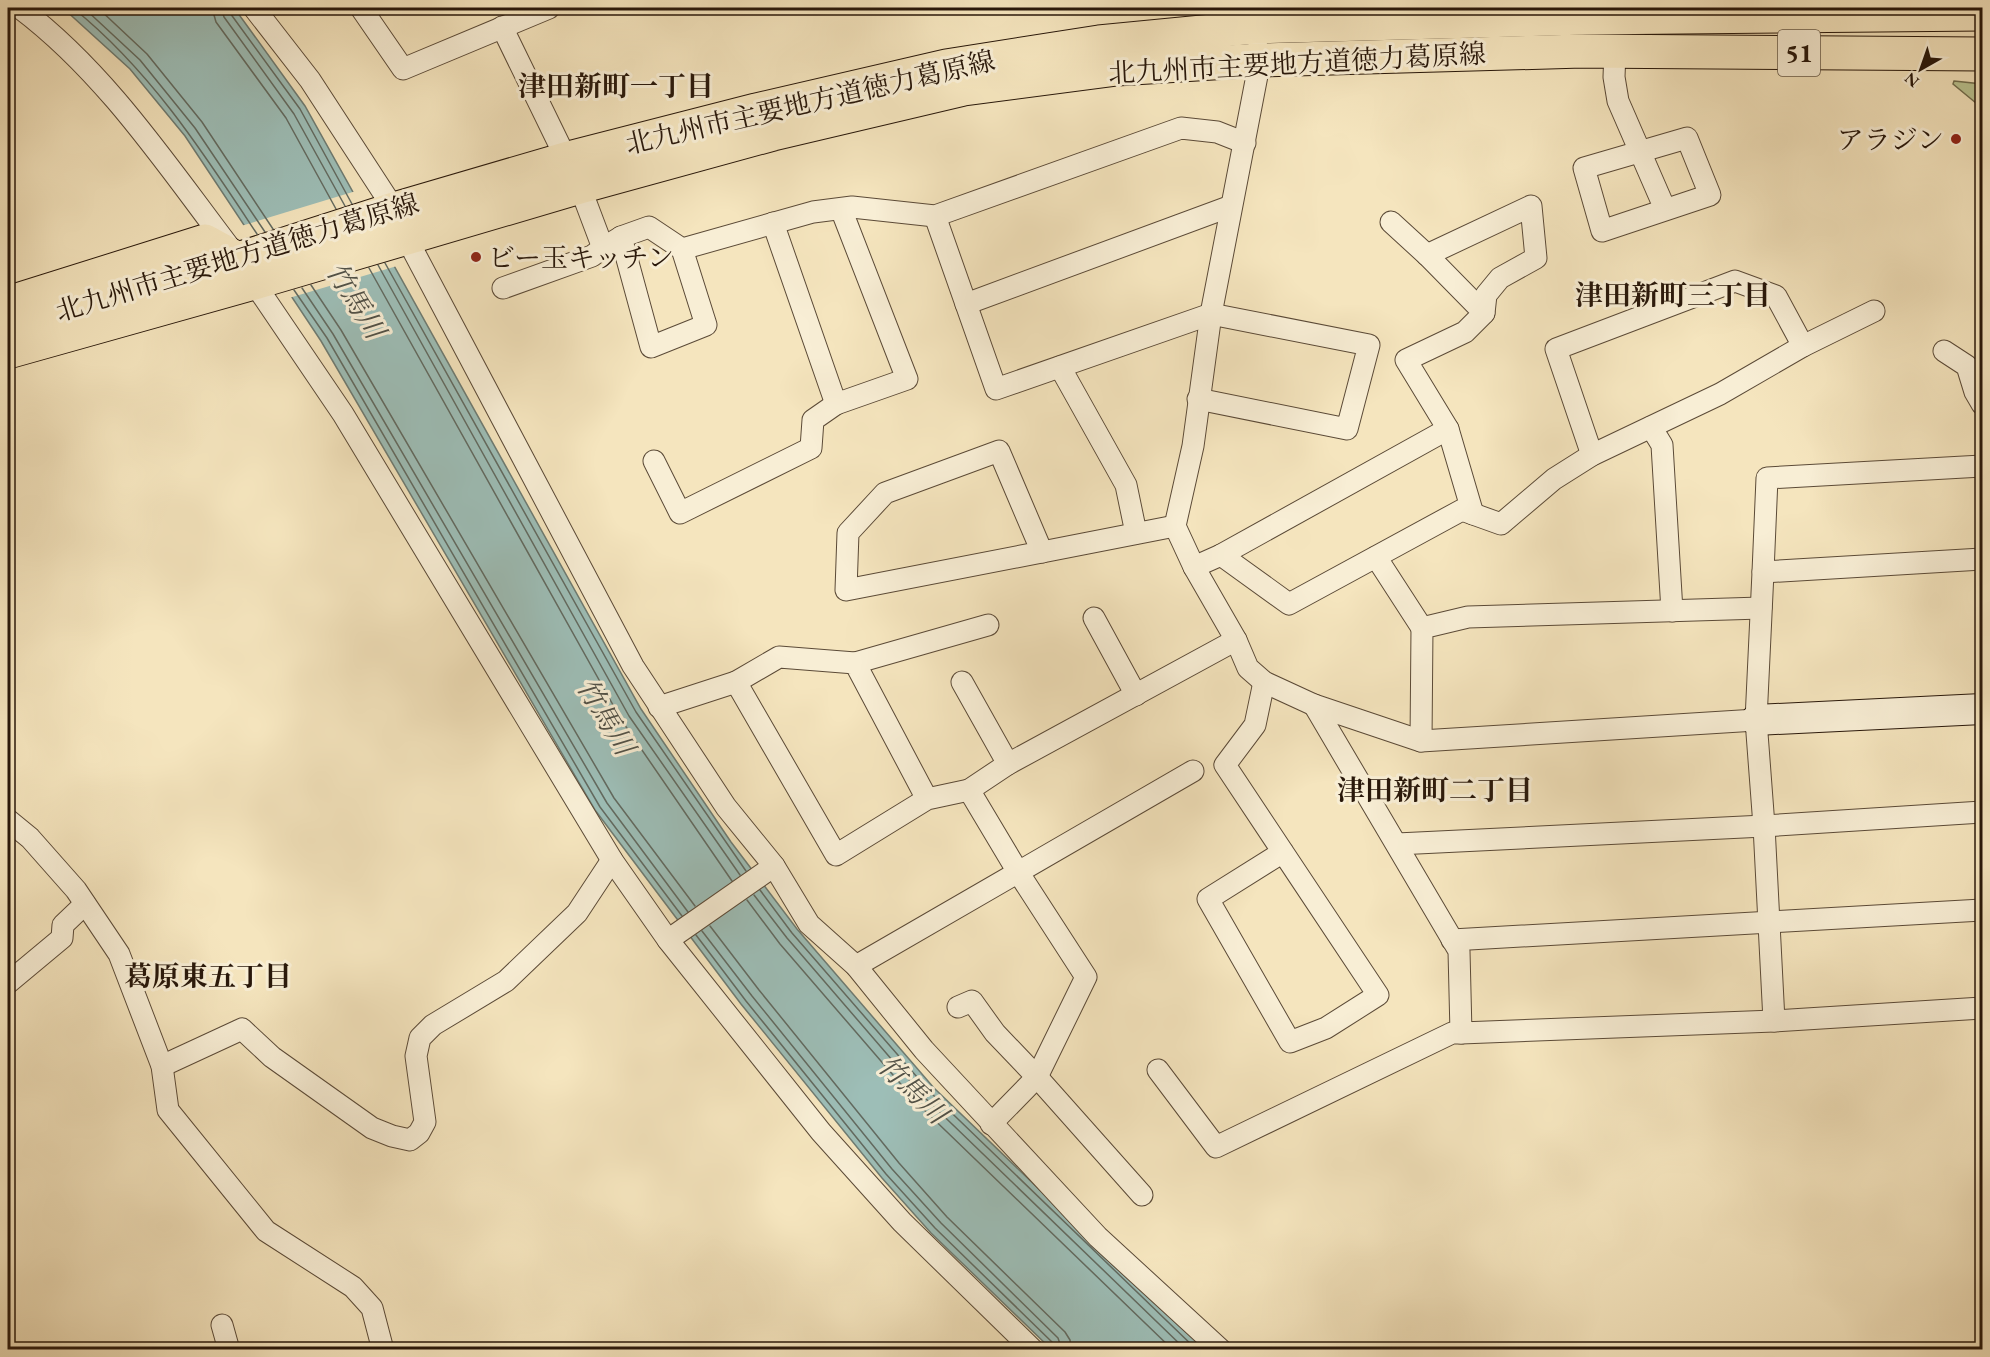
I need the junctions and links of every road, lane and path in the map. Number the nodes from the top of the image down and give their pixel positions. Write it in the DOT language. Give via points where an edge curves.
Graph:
graph roads {
  1 [pos="20,8"];
  2 [pos="254,8"];
  3 [pos="361,8"];
  4 [pos="549,8"];
  5 [pos="1635,13"];
  6 [pos="1983,14"];
  7 [pos="502,27"];
  8 [pos="1254,27"];
  9 [pos="1616,51"];
  10 [pos="1983,54"];
  11 [pos="1260,60"];
  12 [pos="1245,143"];
  13 [pos="1641,152"];
  14 [pos="565,159"];
  15 [pos="580,187"];
  16 [pos="1231,206"];
  17 [pos="841,209"];
  18 [pos="1665,209"];
  19 [pos="935,216"];
  20 [pos="1391,222"];
  21 [pos="773,223"];
  22 [pos="393,226"];
  23 [pos="612,242"];
  24 [pos="682,249"];
  25 [pos="1427,255"];
  26 [pos="254,268"];
  27 [pos="503,288"];
  28 [pos="8,303"];
  29 [pos="966,304"];
  30 [pos="1874,311"];
  31 [pos="1484,313"];
  32 [pos="1211,314"];
  33 [pos="8,326"];
  34 [pos="1803,346"];
  35 [pos="1944,351"];
  36 [pos="8,352"];
  37 [pos="1060,367"];
  38 [pos="8,374"];
  39 [pos="1198,399"];
  40 [pos="836,404"];
  41 [pos="1983,404"];
  42 [pos="1652,427"];
  43 [pos="1448,429"];
  44 [pos="1592,456"];
  45 [pos="654,461"];
  46 [pos="1983,466"];
  47 [pos="1473,514"];
  48 [pos="1175,526"];
  49 [pos="1136,533"];
  50 [pos="1042,552"];
  51 [pos="1221,555"];
  52 [pos="1376,557"];
  53 [pos="1983,559"];
  54 [pos="1194,567"];
  55 [pos="1764,572"];
  56 [pos="1761,608"];
  57 [pos="1672,611"];
  58 [pos="1094,618"];
  59 [pos="988,625"];
  60 [pos="1422,628"];
  61 [pos="1236,640"];
  62 [pos="855,663"];
  63 [pos="736,682"];
  64 [pos="962,682"];
  65 [pos="1264,682"];
  66 [pos="1136,695"];
  67 [pos="1314,705"];
  68 [pos="659,707"];
  69 [pos="1983,709"];
  70 [pos="1756,720"];
  71 [pos="1420,741"];
  72 [pos="1008,764"];
  73 [pos="1193,771"];
  74 [pos="969,790"];
  75 [pos="927,799"];
  76 [pos="1983,812"];
  77 [pos="8,820"];
  78 [pos="1764,826"];
  79 [pos="1397,844"];
  80 [pos="1283,852"];
  81 [pos="612,860"];
  82 [pos="774,866"];
  83 [pos="1018,872"];
  84 [pos="85,904"];
  85 [pos="1983,910"];
  86 [pos="1769,923"];
  87 [pos="668,940"];
  88 [pos="1452,940"];
  89 [pos="856,966"];
  90 [pos="8,983"];
  91 [pos="958,1007"];
  92 [pos="1983,1008"];
  93 [pos="1774,1021"];
  94 [pos="1461,1033"];
  95 [pos="162,1066"];
  96 [pos="1158,1070"];
  97 [pos="1037,1077"];
  98 [pos="992,1124"];
  99 [pos="1142,1195"];
  100 [pos="222,1326"];
  101 [pos="229,1350"];
  102 [pos="382,1350"];
  103 [pos="1033,1350"];
  104 [pos="1221,1350"];
  1 -- 26 [label="street" via="70,50"];
  2 -- 22 [label="street" via="310,80"];
  3 -- 7 [label="street" via="403,69"];
  4 -- 7 [label="street"];
  5 -- 6 [label="main road, 51"];
  5 -- 8 [label="main road, 北九州市主要地方道徳力葛原線"];
  5 -- 9 [label="main road"];
  7 -- 14 [label="street"];
  8 -- 11 [label="street"];
  8 -- 14 [label="main road, 北九州市主要地方道徳力葛原線" via="1100,42 946,66"];
  9 -- 10 [label="main road, 51"];
  9 -- 11 [label="main road, 北九州市主要地方道徳力葛原線"];
  9 -- 13 [label="street" via="1614,77 1618,101"];
  11 -- 12 [label="street"];
  11 -- 15 [label="main road, 北九州市主要地方道徳力葛原線" via="1117,69 964,89 773,134"];
  12 -- 16 [label="street"];
  12 -- 19 [label="street" via="1217,132 1181,128"];
  13 -- 18 [label="street"];
  13 -- 18 [label="street" via="1687,138 1710,195"];
  13 -- 18 [label="street" via="1584,168 1602,231"];
  14 -- 15 [label="street"];
  14 -- 22 [label="main road, 北九州市主要地方道徳力葛原線"];
  15 -- 22 [label="main road, 北九州市主要地方道徳力葛原線"];
  15 -- 23 [label="street"];
  16 -- 29 [label="street"];
  16 -- 32 [label="street"];
  17 -- 19 [label="street"];
  17 -- 21 [label="street"];
  17 -- 40 [label="street" via="907,379"];
  19 -- 29 [label="street"];
  20 -- 25 [label="street"];
  21 -- 24 [label="street"];
  21 -- 40 [label="street"];
  22 -- 26 [label="main road, 北九州市主要地方道徳力葛原線"];
  22 -- 68 [label="street"];
  23 -- 24 [label="street" via="649,227"];
  23 -- 24 [label="street" via="651,347 706,326"];
  23 -- 27 [label="street" via="592,256"];
  25 -- 31 [label="street"];
  25 -- 31 [label="street" via="1531,206 1536,258 1500,278 1486,295"];
  26 -- 28 [label="main road" via="205,241"];
  26 -- 33 [label="main road, 北九州市主要地方道徳力葛原線"];
  26 -- 36 [label="main road, 北九州市主要地方道徳力葛原線"];
  26 -- 38 [label="main road" via="212,308"];
  26 -- 81 [label="street"];
  29 -- 37 [label="street" via="996,389"];
  30 -- 34 [label="street"];
  31 -- 43 [label="street" via="1465,332 1406,360"];
  32 -- 37 [label="street"];
  32 -- 39 [label="street"];
  32 -- 39 [label="street" via="1369,345 1347,429"];
  34 -- 42 [label="street" via="1720,394"];
  34 -- 44 [label="street" via="1776,296 1735,280 1556,349"];
  35 -- 41 [label="street" via="1967,366"];
  37 -- 49 [label="street" via="1126,485"];
  39 -- 48 [label="street" via="1193,446"];
  40 -- 45 [label="street" via="813,420 811,448 680,513"];
  42 -- 44 [label="street"];
  42 -- 57 [label="street" via="1662,445"];
  43 -- 47 [label="street"];
  43 -- 51 [label="street"];
  44 -- 47 [label="street" via="1554,479 1501,524"];
  46 -- 55 [label="street" via="1767,478"];
  47 -- 52 [label="street" via="1462,510"];
  48 -- 49 [label="street"];
  48 -- 54 [label="street"];
  49 -- 50 [label="street"];
  50 -- 50 [label="street" via="1031,554 846,590 848,533 885,493 999,451"];
  51 -- 52 [label="street" via="1289,604"];
  51 -- 54 [label="street"];
  52 -- 60 [label="street"];
  53 -- 55 [label="street"];
  54 -- 61 [label="street"];
  55 -- 56 [label="street"];
  56 -- 57 [label="street"];
  56 -- 70 [label="street"];
  57 -- 60 [label="street" via="1468,617"];
  58 -- 66 [label="street"];
  59 -- 62 [label="street"];
  60 -- 71 [label="street"];
  61 -- 65 [label="street" via="1248,668"];
  61 -- 66 [label="street"];
  62 -- 63 [label="street" via="778,657"];
  62 -- 75 [label="street"];
  63 -- 68 [label="street"];
  63 -- 75 [label="street" via="836,855"];
  64 -- 72 [label="street"];
  65 -- 67 [label="street"];
  65 -- 80 [label="street" via="1255,724 1225,765"];
  66 -- 72 [label="street"];
  67 -- 71 [label="street"];
  67 -- 79 [label="street"];
  68 -- 82 [label="street" via="726,807"];
  69 -- 70 [label="street"];
  70 -- 71 [label="street"];
  70 -- 78 [label="street"];
  72 -- 74 [label="street"];
  73 -- 83 [label="street"];
  74 -- 75 [label="street"];
  74 -- 83 [label="street"];
  76 -- 78 [label="street"];
  77 -- 84 [label="street" via="30,838"];
  78 -- 79 [label="street"];
  78 -- 86 [label="street"];
  79 -- 88 [label="street"];
  80 -- 80 [label="street" via="1378,995 1326,1028 1290,1042 1208,899"];
  81 -- 87 [label="street"];
  81 -- 95 [label="street" via="577,913 506,981 433,1025 420,1038 416,1056 425,1122 419,1134 410,1140 372,1128 272,1057 242,1029"];
  82 -- 87 [label="street"];
  82 -- 89 [label="street" via="809,924"];
  83 -- 89 [label="street"];
  83 -- 97 [label="street" via="1086,977"];
  84 -- 90 [label="street" via="63,925 62,938"];
  84 -- 95 [label="street" via="119,954"];
  85 -- 86 [label="street"];
  86 -- 88 [label="street"];
  86 -- 93 [label="street"];
  87 -- 103 [label="street" via="821,1132 902,1222"];
  88 -- 94 [label="street" via="1459,951"];
  89 -- 98 [label="street" via="924,1050"];
  91 -- 97 [label="street" via="972,1001 995,1033"];
  92 -- 93 [label="street"];
  93 -- 94 [label="street"];
  94 -- 96 [label="street" via="1452,1033 1216,1147"];
  95 -- 102 [label="street" via="168,1110 266,1231 353,1287 372,1308"];
  97 -- 98 [label="street"];
  97 -- 99 [label="street"];
  98 -- 104 [label="street" via="1098,1237"];
  100 -- 101 [label="street"];
}
